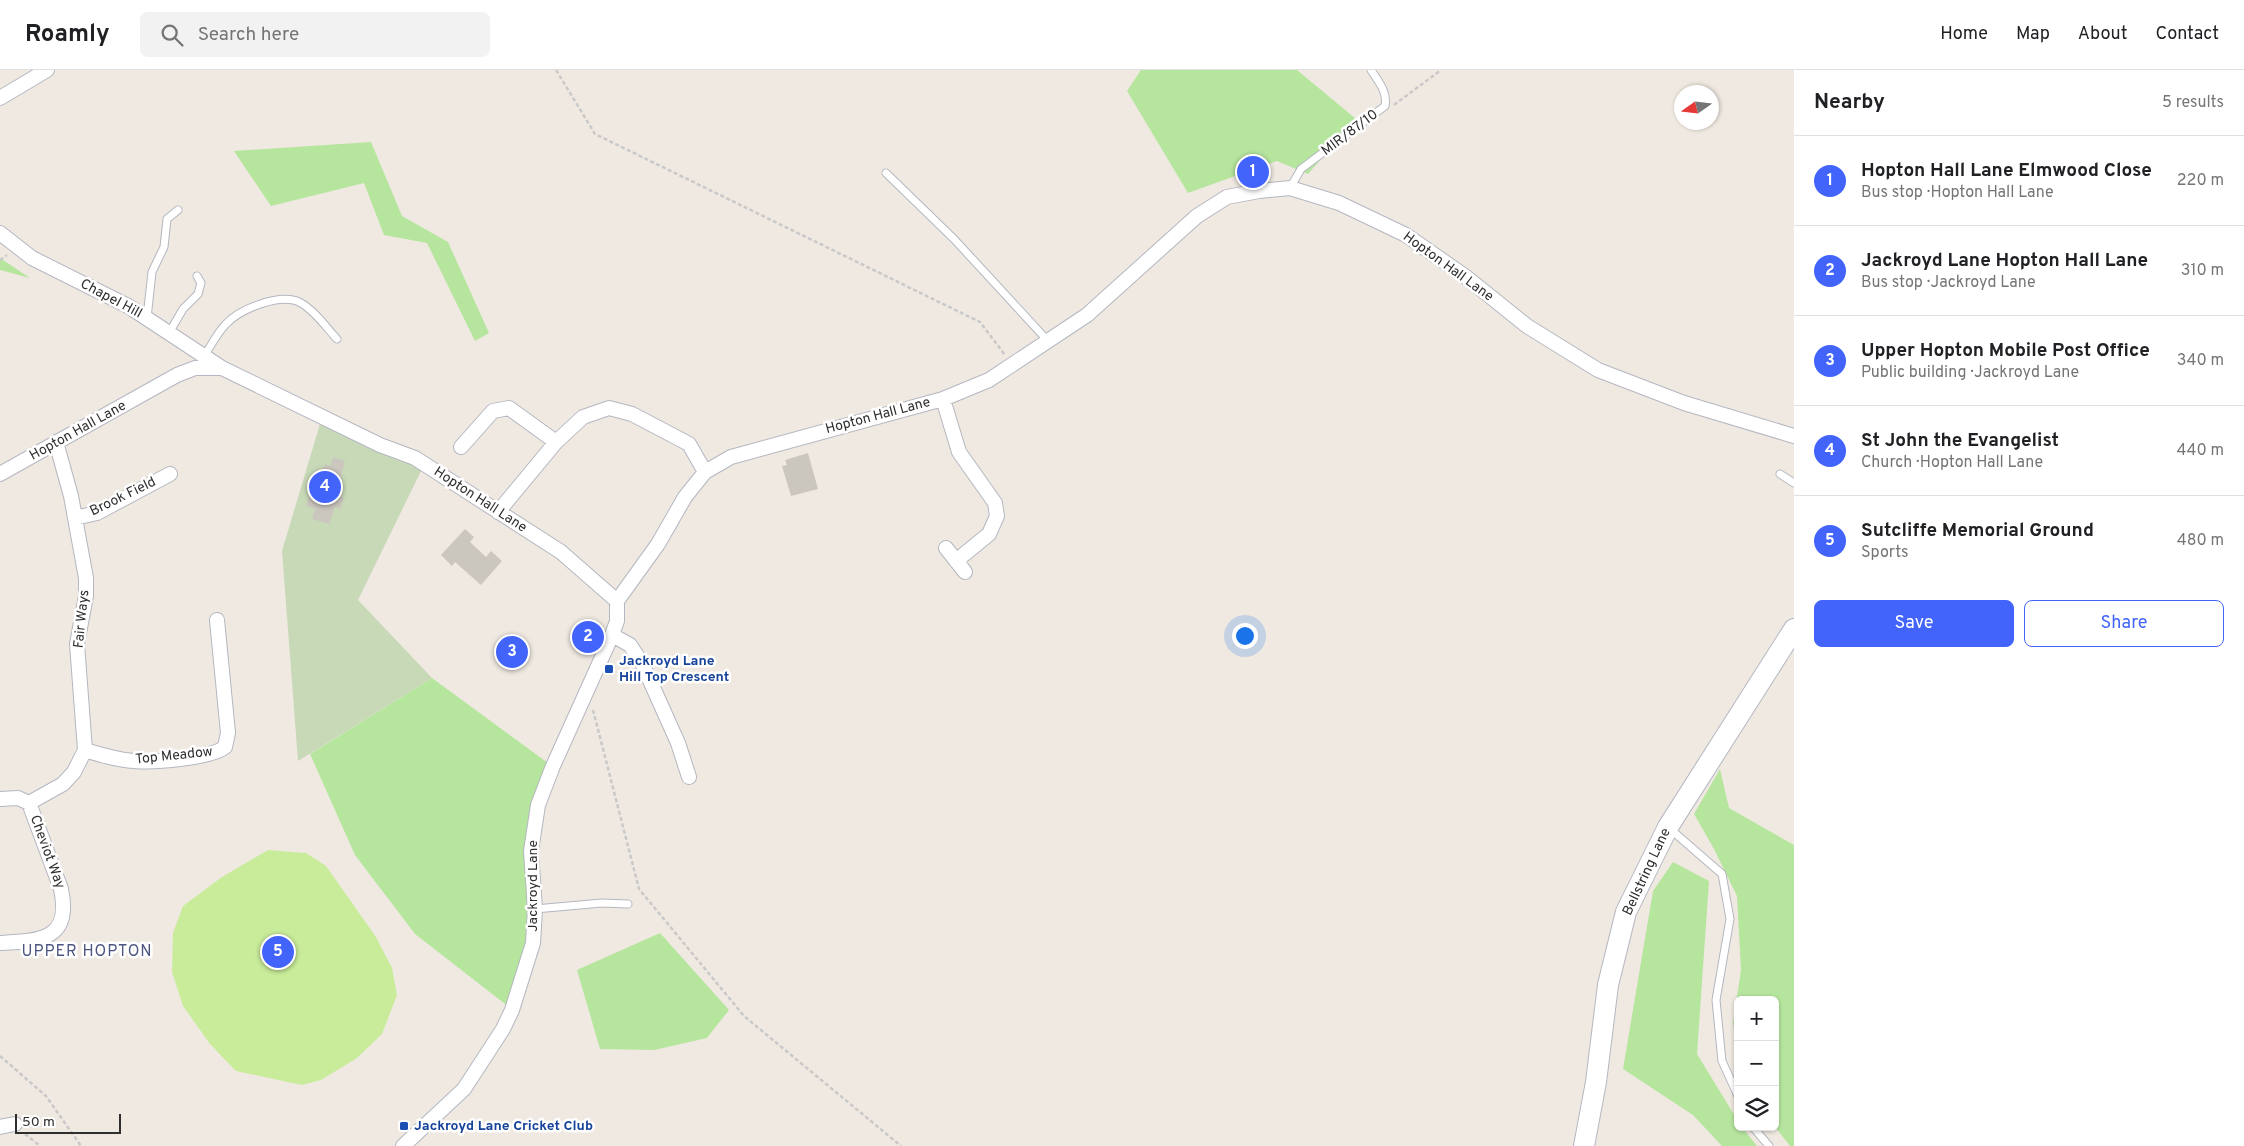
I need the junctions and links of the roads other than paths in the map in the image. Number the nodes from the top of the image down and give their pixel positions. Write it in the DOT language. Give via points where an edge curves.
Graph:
graph roads {
  1 [pos="47,70"];
  2 [pos="1371,70"];
  3 [pos="0,98"];
  4 [pos="886,173"];
  5 [pos="1290,188"];
  6 [pos="178,210"];
  7 [pos="0,233"];
  8 [pos="197,276"];
  9 [pos="147,318"];
  10 [pos="169,333"];
  11 [pos="337,339"];
  12 [pos="1048,341"];
  13 [pos="204,356"];
  14 [pos="222,368"];
  15 [pos="942,399"];
  16 [pos="1794,436"];
  17 [pos="56,442"];
  18 [pos="556,442"];
  19 [pos="461,447"];
  20 [pos="705,472"];
  21 [pos="0,474"];
  22 [pos="170,474"];
  23 [pos="1780,474"];
  24 [pos="1794,483"];
  25 [pos="498,512"];
  26 [pos="75,518"];
  27 [pos="946,548"];
  28 [pos="956,561"];
  29 [pos="965,572"];
  30 [pos="617,601"];
  31 [pos="217,620"];
  32 [pos="1794,630"];
  33 [pos="612,635"];
  34 [pos="85,750"];
  35 [pos="689,777"];
  36 [pos="0,799"];
  37 [pos="29,803"];
  38 [pos="1668,826"];
  39 [pos="628,904"];
  40 [pos="535,910"];
  41 [pos="0,943"];
  42 [pos="1734,1087"];
  43 [pos="15,1124"];
  44 [pos="0,1127"];
  45 [pos="1757,1131"];
  46 [pos="403,1146"];
  47 [pos="1584,1146"];
  48 [pos="1770,1146"];
  1 -- 3 [label="street"];
  2 -- 5 [label="lane, MIR/87/10" via="1382,87 1385,106 1301,169"];
  4 -- 12 [label="lane" via="954,239"];
  5 -- 12 [label="street, Hopton Hall Lane" via="1227,197 1197,216 1087,315"];
  5 -- 16 [label="street, Hopton Hall Lane" via="1339,203 1406,235 1527,326 1598,370 1684,403"];
  6 -- 9 [label="lane" via="167,219 164,247 152,272"];
  7 -- 9 [label="street, Chapel Hill" via="32,258"];
  8 -- 10 [label="lane" via="200,284 198,294 183,309"];
  9 -- 10 [label="street, Chapel Hill"];
  10 -- 13 [label="street, Chapel Hill"];
  11 -- 13 [label="lane" via="301,303 277,300 242,311 225,325"];
  12 -- 15 [label="street, Hopton Hall Lane" via="989,380"];
  13 -- 14 [label="street, Chapel Hill"];
  14 -- 17 [label="street, Hopton Hall Lane" via="195,368 177,375"];
  14 -- 25 [label="street, Hopton Hall Lane" via="380,445 415,458"];
  15 -- 20 [label="street, Hopton Hall Lane" via="731,456"];
  15 -- 28 [label="street" via="959,452 995,504 997,516 989,534"];
  17 -- 21 [label="street, Hopton Hall Lane"];
  17 -- 26 [label="street, Fair Ways"];
  18 -- 19 [label="street" via="509,408 493,411"];
  18 -- 20 [label="street" via="583,417 609,408 632,414 689,444"];
  18 -- 25 [label="street"];
  20 -- 30 [label="street, Hopton Hall Lane"];
  22 -- 26 [label="street, Brook Field" via="97,513"];
  23 -- 24 [label="lane"];
  25 -- 30 [label="street, Hopton Hall Lane" via="561,552"];
  26 -- 34 [label="street, Fair Ways" via="86,578 77,644"];
  27 -- 28 [label="street"];
  28 -- 29 [label="street"];
  30 -- 33 [label="street, Jackroyd Lane" via="617,620"];
  31 -- 34 [label="street, Top Meadow" via="228,733 225,747 213,754 137,762"];
  32 -- 38 [label="main road, Bellstring Lane"];
  33 -- 35 [label="street" via="630,645 643,665 678,743"];
  33 -- 40 [label="street, Jackroyd Lane" via="538,805 531,851"];
  34 -- 37 [label="street" via="74,772 63,784"];
  36 -- 37 [label="street, Cheviot Way" via="18,798"];
  37 -- 41 [label="street, Cheviot Way" via="61,889 63,917 46,938"];
  38 -- 42 [label="lane" via="1722,874 1730,919 1716,1000 1722,1061"];
  38 -- 47 [label="main road, Bellstring Lane" via="1626,912 1608,985"];
  39 -- 40 [label="lane" via="602,903"];
  40 -- 46 [label="street, Jackroyd Lane" via="533,943 503,1029 464,1089"];
  43 -- 44 [label="street"];
  45 -- 48 [label="lane"];
}
